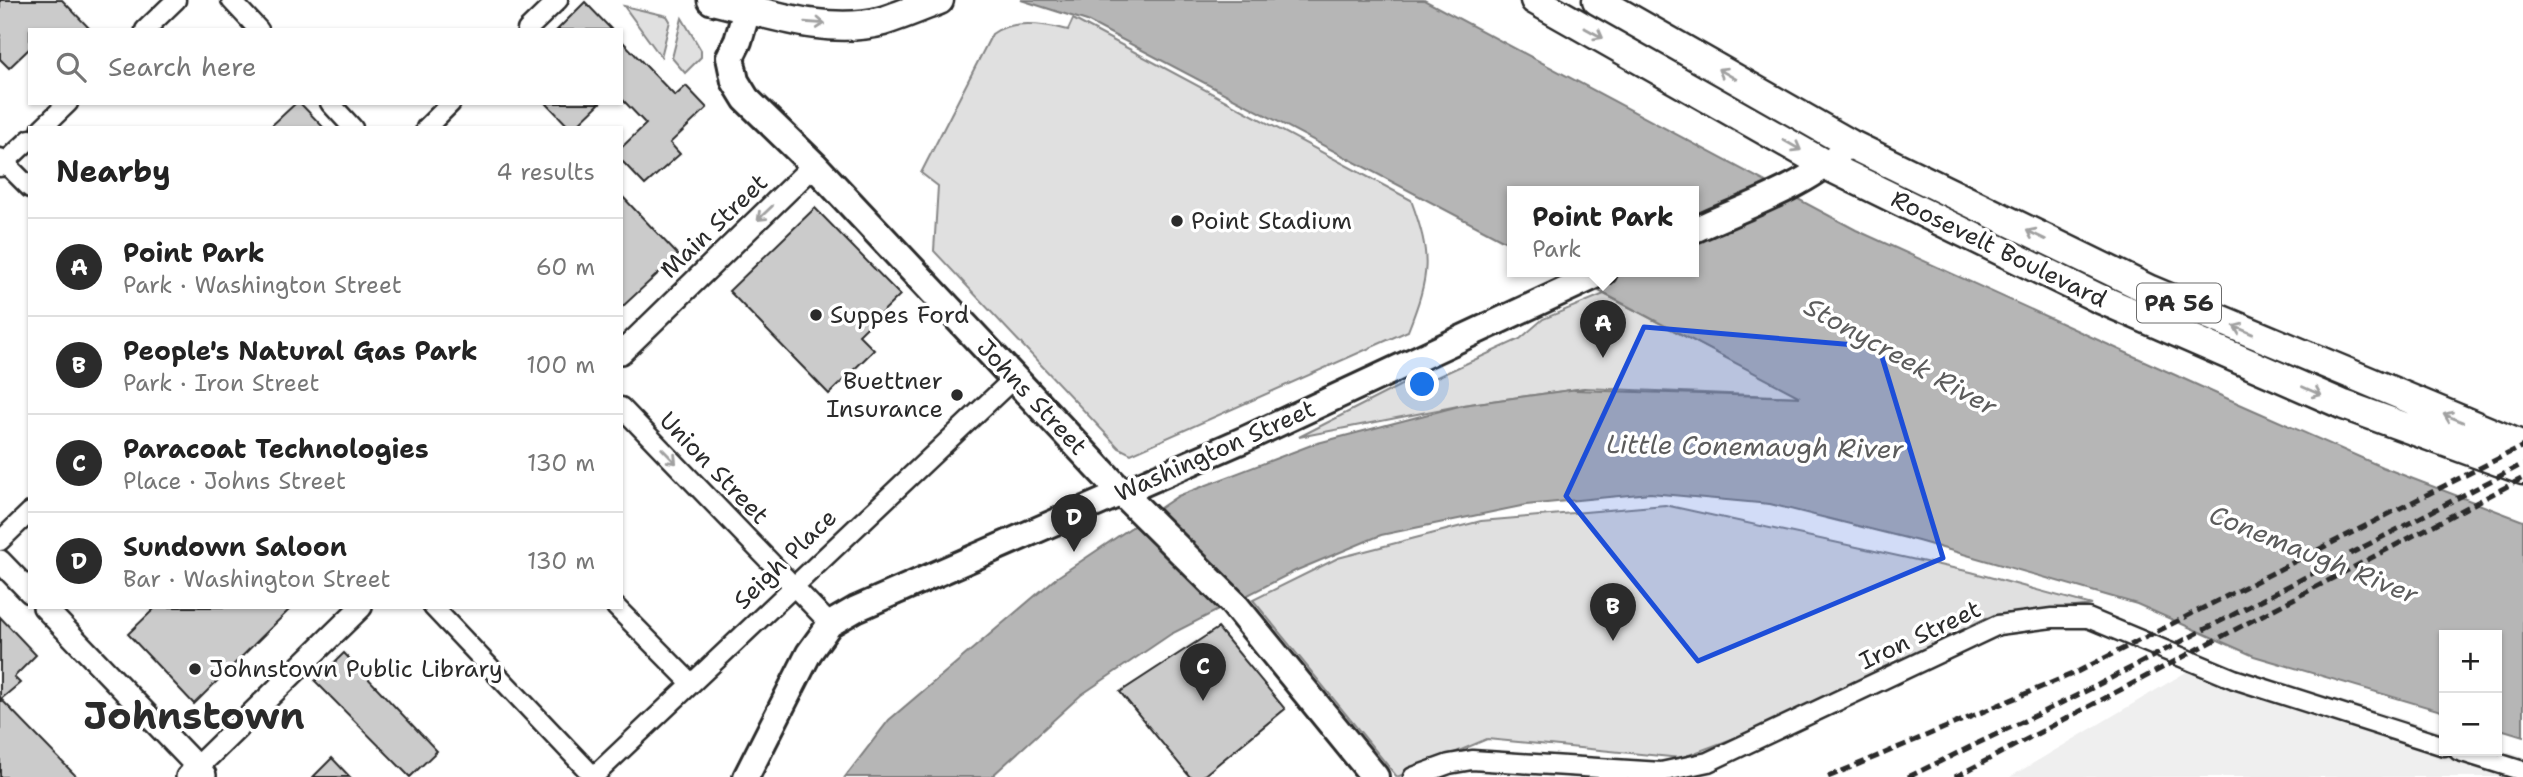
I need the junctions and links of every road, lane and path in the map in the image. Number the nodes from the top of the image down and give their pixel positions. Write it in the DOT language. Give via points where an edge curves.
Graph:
graph roads {
  1 [pos="176,0"];
  2 [pos="231,0"];
  3 [pos="558,0"];
  4 [pos="712,0"];
  5 [pos="939,0"];
  6 [pos="1535,0"];
  7 [pos="1597,0"];
  8 [pos="749,4"];
  9 [pos="147,28"];
  10 [pos="257,28"];
  11 [pos="529,28"];
  12 [pos="66,105"];
  13 [pos="332,105"];
  14 [pos="449,105"];
  15 [pos="44,126"];
  16 [pos="351,126"];
  17 [pos="428,126"];
  18 [pos="28,141"];
  19 [pos="1850,144"];
  20 [pos="1,163"];
  21 [pos="814,165"];
  22 [pos="1828,166"];
  23 [pos="28,186"];
  24 [pos="1699,228"];
  25 [pos="1593,277"];
  26 [pos="623,351"];
  27 [pos="1014,377"];
  28 [pos="623,409"];
  29 [pos="2523,446"];
  30 [pos="2523,470"];
  31 [pos="1121,492"];
  32 [pos="28,514"];
  33 [pos="0,541"];
  34 [pos="0,561"];
  35 [pos="792,585"];
  36 [pos="28,590"];
  37 [pos="46,609"];
  38 [pos="359,609"];
  39 [pos="435,609"];
  40 [pos="617,609"];
  41 [pos="831,624"];
  42 [pos="691,683"];
  43 [pos="2439,744"];
  44 [pos="2475,756"];
  45 [pos="2523,771"];
  46 [pos="197,774"];
  47 [pos="593,777"];
  48 [pos="746,777"];
  49 [pos="1375,777"];
  50 [pos="1413,777"];
  1 -- 9 [label="street"];
  2 -- 10 [label="street"];
  3 -- 11 [label="street"];
  4 -- 8 [label="highway"];
  8 -- 5 [label="highway, one-way" via="801,22 832,25 881,21"];
  6 -- 22 [label="highway, Roosevelt Boulevard / PA 56, one-way"];
  19 -- 7 [label="highway, Roosevelt Boulevard / PA 56, one-way"];
  8 -- 21 [label="main road, Johns Street" via="730,57 735,82 746,99"];
  12 -- 15 [label="street"];
  13 -- 16 [label="street"];
  14 -- 17 [label="street"];
  18 -- 20 [label="street"];
  19 -- 22 [label="main road"];
  29 -- 19 [label="highway, Roosevelt Boulevard / PA 56, one-way" via="2150,290"];
  20 -- 23 [label="street"];
  21 -- 26 [label="street, Main Street, one-way"];
  21 -- 27 [label="main road, Johns Street"];
  22 -- 24 [label="main road"];
  22 -- 30 [label="highway, Roosevelt Boulevard / PA 56, one-way" via="2108,302 2344,405"];
  25 -- 31 [label="main road, Washington Street"];
  27 -- 31 [label="main road, Johns Street"];
  27 -- 35 [label="street, Seigh Place"];
  28 -- 35 [label="street, Union Street, one-way"];
  31 -- 41 [label="main road, Washington Street"];
  31 -- 49 [label="main road, Johns Street" via="1233,603"];
  32 -- 33 [label="street"];
  34 -- 36 [label="street"];
  35 -- 41 [label="street, Union Street"];
  35 -- 42 [label="street, Seigh Place"];
  37 -- 46 [label="street"];
  38 -- 46 [label="street"];
  39 -- 47 [label="street"];
  40 -- 42 [label="street"];
  41 -- 48 [label="main road, Washington Street" via="809,653"];
  42 -- 47 [label="street, Seigh Place"];
  43 -- 50 [label="street, Iron Street" via="2234,679 2088,618 2052,618 1998,625 1708,762 1661,772 1472,760"];
  44 -- 45 [label="street"];
}
